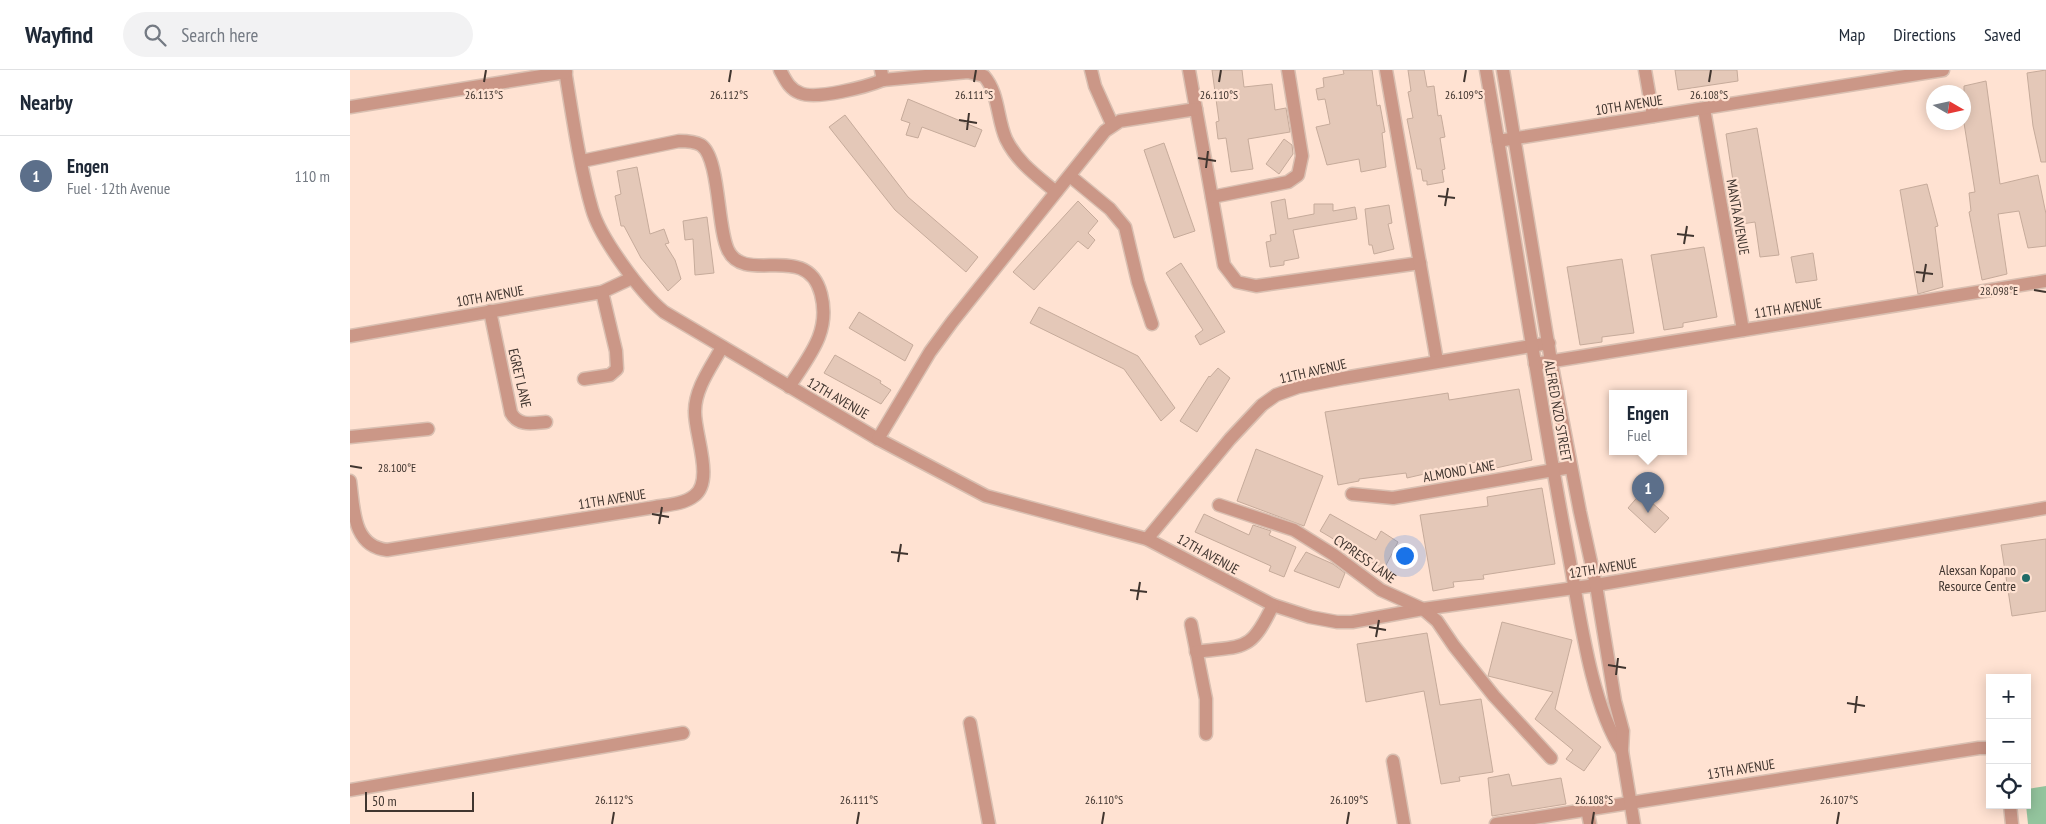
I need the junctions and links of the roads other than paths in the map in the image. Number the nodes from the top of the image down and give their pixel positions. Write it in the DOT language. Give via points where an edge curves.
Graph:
graph roads {
  1 [pos="780,70"];
  2 [pos="1091,70"];
  3 [pos="1189,70"];
  4 [pos="1288,70"];
  5 [pos="1386,70"];
  6 [pos="1486,70"];
  7 [pos="1503,70"];
  8 [pos="1645,70"];
  9 [pos="1943,70"];
  10 [pos="566,71"];
  11 [pos="882,75"];
  12 [pos="350,107"];
  13 [pos="1196,108"];
  14 [pos="1704,108"];
  15 [pos="1653,116"];
  16 [pos="1112,124"];
  17 [pos="1514,138"];
  18 [pos="1498,141"];
  19 [pos="582,161"];
  20 [pos="1070,176"];
  21 [pos="1056,192"];
  22 [pos="1212,197"];
  23 [pos="1420,263"];
  24 [pos="632,278"];
  25 [pos="2046,281"];
  26 [pos="602,292"];
  27 [pos="490,311"];
  28 [pos="1152,324"];
  29 [pos="1743,330"];
  30 [pos="350,336"];
  31 [pos="1548,344"];
  32 [pos="722,347"];
  33 [pos="1532,347"];
  34 [pos="1438,361"];
  35 [pos="1551,361"];
  36 [pos="1534,364"];
  37 [pos="584,379"];
  38 [pos="790,387"];
  39 [pos="546,422"];
  40 [pos="428,429"];
  41 [pos="350,437"];
  42 [pos="878,439"];
  43 [pos="1571,467"];
  44 [pos="1553,470"];
  45 [pos="350,481"];
  46 [pos="1352,494"];
  47 [pos="1219,505"];
  48 [pos="2046,508"];
  49 [pos="1147,538"];
  50 [pos="1596,585"];
  51 [pos="1575,588"];
  52 [pos="1273,605"];
  53 [pos="1423,609"];
  54 [pos="1191,624"];
  55 [pos="1196,652"];
  56 [pos="970,723"];
  57 [pos="683,733"];
  58 [pos="1206,734"];
  59 [pos="1986,748"];
  60 [pos="1622,751"];
  61 [pos="1550,758"];
  62 [pos="1393,760"];
  63 [pos="350,790"];
  64 [pos="1630,802"];
  65 [pos="1587,809"];
  66 [pos="2010,809"];
  67 [pos="989,824"];
  68 [pos="1404,824"];
  69 [pos="1496,824"];
  70 [pos="1590,824"];
  71 [pos="1634,824"];
  72 [pos="2012,824"];
  1 -- 11 [label="street" via="789,86 800,93 815,96"];
  2 -- 16 [label="street"];
  3 -- 13 [label="street"];
  4 -- 22 [label="street" via="1302,156 1298,175 1288,182"];
  5 -- 23 [label="street"];
  6 -- 18 [label="street, ALFRED NZO STREET"];
  7 -- 17 [label="street, ALFRED NZO STREET"];
  8 -- 15 [label="street"];
  9 -- 14 [label="street, 10TH AVENUE"];
  10 -- 12 [label="street"];
  10 -- 19 [label="street, 12TH AVENUE"];
  11 -- 21 [label="street" via="968,72 984,76 992,89 1010,144 1023,165"];
  13 -- 16 [label="street"];
  13 -- 22 [label="street"];
  14 -- 15 [label="street, 10TH AVENUE"];
  14 -- 29 [label="street, MANTA AVENUE"];
  15 -- 17 [label="street, 10TH AVENUE"];
  16 -- 20 [label="street"];
  17 -- 18 [label="street, 10TH AVENUE"];
  17 -- 31 [label="street, ALFRED NZO STREET"];
  18 -- 33 [label="street, ALFRED NZO STREET"];
  19 -- 24 [label="street, 12TH AVENUE" via="596,221"];
  19 -- 38 [label="street" via="679,141 700,145 706,150 724,237 732,257 744,264 798,267 811,274 820,289 824,315 821,334"];
  20 -- 21 [label="street"];
  20 -- 28 [label="street" via="1110,209 1125,227"];
  21 -- 42 [label="street" via="930,352"];
  22 -- 23 [label="street" via="1224,265 1237,282 1246,286"];
  23 -- 34 [label="street"];
  24 -- 26 [label="street, 10TH AVENUE"];
  24 -- 32 [label="street, 12TH AVENUE" via="664,312"];
  25 -- 29 [label="street, 11TH AVENUE"];
  26 -- 27 [label="street, 10TH AVENUE"];
  26 -- 37 [label="street" via="618,358 617,369 610,374"];
  27 -- 30 [label="street, 10TH AVENUE"];
  27 -- 39 [label="street, EGRET LANE" via="511,413 524,424"];
  29 -- 35 [label="street, 11TH AVENUE"];
  31 -- 33 [label="street, 11TH AVENUE"];
  31 -- 35 [label="street, ALFRED NZO STREET"];
  32 -- 38 [label="street, 12TH AVENUE"];
  32 -- 45 [label="street, 11TH AVENUE" via="695,404 704,468 703,484 694,496 649,508 387,550 375,548 359,532"];
  33 -- 34 [label="street, 11TH AVENUE"];
  33 -- 36 [label="street, ALFRED NZO STREET"];
  34 -- 49 [label="street, 11TH AVENUE" via="1298,387 1276,395 1230,439"];
  35 -- 36 [label="street, 11TH AVENUE"];
  35 -- 43 [label="street, ALFRED NZO STREET"];
  36 -- 44 [label="street, ALFRED NZO STREET"];
  38 -- 42 [label="street, 12TH AVENUE"];
  40 -- 41 [label="street"];
  42 -- 49 [label="street, 12TH AVENUE" via="994,499"];
  43 -- 44 [label="street, ALMOND LANE"];
  43 -- 50 [label="street, ALFRED NZO STREET"];
  44 -- 46 [label="street, ALMOND LANE" via="1393,498"];
  44 -- 51 [label="street, ALFRED NZO STREET"];
  47 -- 53 [label="street, CYPRESS LANE" via="1294,530 1381,590"];
  48 -- 50 [label="street, 12TH AVENUE"];
  49 -- 52 [label="street, 12TH AVENUE"];
  50 -- 51 [label="street, 12TH AVENUE"];
  50 -- 60 [label="street, ALFRED NZO STREET" via="1623,731"];
  51 -- 53 [label="street, 12TH AVENUE"];
  51 -- 60 [label="street, ALFRED NZO STREET" via="1602,707"];
  52 -- 53 [label="street, 12TH AVENUE" via="1344,623"];
  52 -- 55 [label="street" via="1261,629 1248,643"];
  53 -- 61 [label="street, CYPRESS LANE" via="1438,621 1494,696"];
  54 -- 55 [label="street"];
  55 -- 58 [label="street" via="1206,700"];
  56 -- 67 [label="street"];
  57 -- 63 [label="street"];
  59 -- 64 [label="street, 13TH AVENUE"];
  60 -- 64 [label="street, ALFRED NZO STREET"];
  62 -- 68 [label="street"];
  64 -- 65 [label="street, 13TH AVENUE"];
  64 -- 71 [label="street, ALFRED NZO STREET"];
  65 -- 69 [label="street, 13TH AVENUE"];
  65 -- 70 [label="street"];
  66 -- 72 [label="street"];
}
